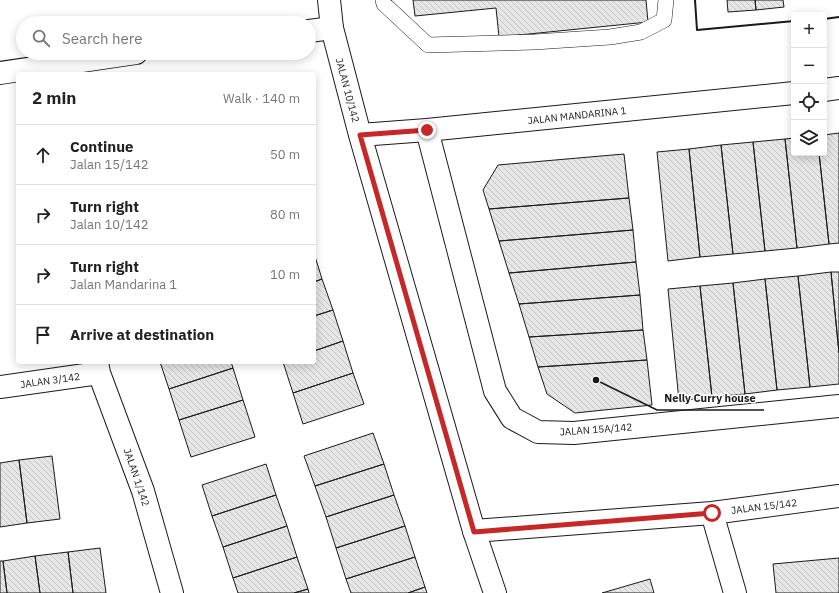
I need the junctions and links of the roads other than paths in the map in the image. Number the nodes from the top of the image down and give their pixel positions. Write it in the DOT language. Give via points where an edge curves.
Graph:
graph roads {
  1 [pos="329,0"];
  2 [pos="383,0"];
  3 [pos="666,0"];
  4 [pos="332,28"];
  5 [pos="316,30"];
  6 [pos="98,60"];
  7 [pos="38,71"];
  8 [pos="16,72"];
  9 [pos="19,72"];
  10 [pos="0,73"];
  11 [pos="839,88"];
  12 [pos="827,90"];
  13 [pos="791,93"];
  14 [pos="427,130"];
  15 [pos="360,135"];
  16 [pos="98,368"];
  17 [pos="0,387"];
  18 [pos="839,406"];
  19 [pos="839,496"];
  20 [pos="712,513"];
  21 [pos="474,532"];
  22 [pos="172,593"];
  23 [pos="495,593"];
  24 [pos="734,593"];
  1 -- 4 [label="street, JALAN 10/142"];
  2 -- 3 [label="lane" via="384,4 428,45 534,42 641,32 664,20"];
  4 -- 5 [label="street"];
  4 -- 15 [label="street, JALAN 10/142"];
  6 -- 7 [label="street"];
  7 -- 9 [label="street"];
  8 -- 10 [label="street"];
  11 -- 12 [label="street"];
  13 -- 14 [label="street, JALAN MANDARINA 1"];
  14 -- 15 [label="street, JALAN MANDARINA 1"];
  14 -- 18 [label="street, JALAN 15A/142" via="495,391 512,418 538,432 574,433"];
  15 -- 21 [label="street, JALAN 10/142"];
  16 -- 17 [label="street, JALAN 3/142"];
  16 -- 22 [label="street, JALAN 1/142" via="143,491"];
  19 -- 20 [label="street, JALAN 15/142"];
  20 -- 21 [label="street, JALAN 15/142"];
  20 -- 24 [label="street"];
  21 -- 23 [label="street, JALAN 10/142"];
}
